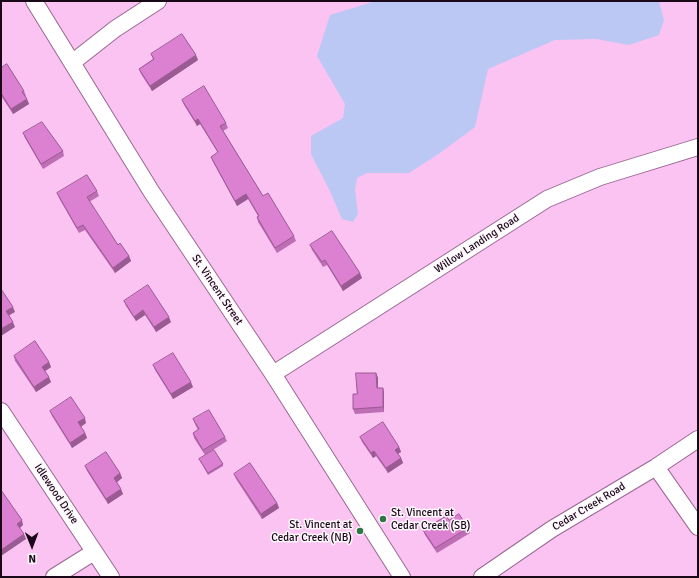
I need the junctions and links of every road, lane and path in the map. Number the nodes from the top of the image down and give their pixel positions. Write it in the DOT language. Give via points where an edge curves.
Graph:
graph roads {
  1 [pos="34,1"];
  2 [pos="158,1"];
  3 [pos="73,62"];
  4 [pos="698,146"];
  5 [pos="273,374"];
  6 [pos="1,411"];
  7 [pos="698,439"];
  8 [pos="656,467"];
  9 [pos="698,527"];
  10 [pos="94,552"];
  11 [pos="54,577"];
  12 [pos="111,577"];
  13 [pos="402,577"];
  14 [pos="482,577"];
  1 -- 3 [label="street, St. Vincent Street"];
  2 -- 3 [label="street" via="115,29"];
  3 -- 5 [label="street, St. Vincent Street" via="151,190"];
  4 -- 5 [label="street, Willow Landing Road" via="600,176 547,199"];
  5 -- 13 [label="street, St. Vincent Street"];
  6 -- 10 [label="street, Idlewood Drive"];
  7 -- 8 [label="street, Cedar Creek Road"];
  8 -- 9 [label="street"];
  8 -- 14 [label="street, Cedar Creek Road" via="552,529"];
  10 -- 11 [label="street"];
  10 -- 12 [label="street, Idlewood Drive"];
}
